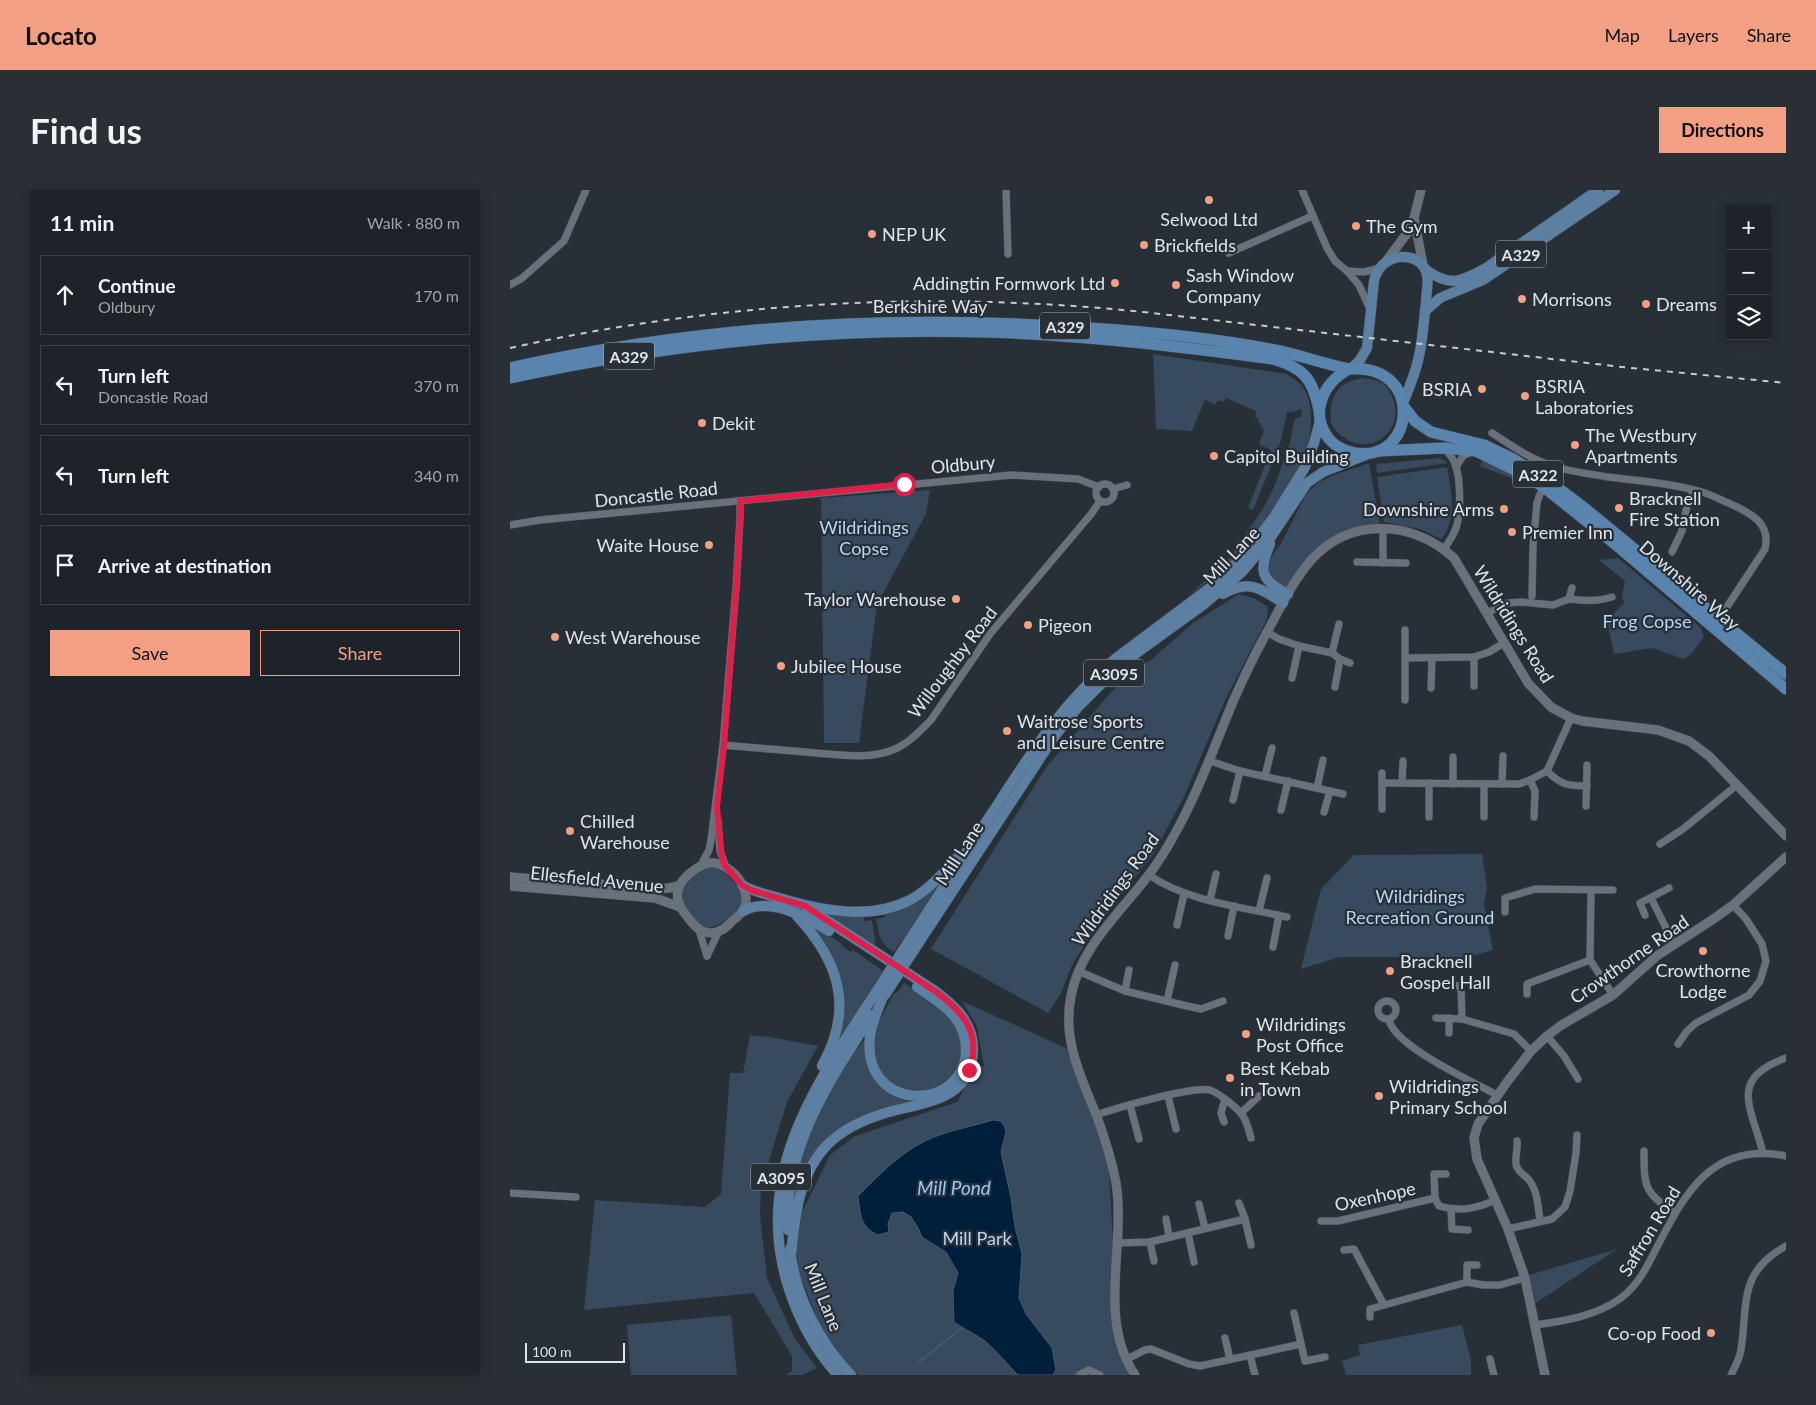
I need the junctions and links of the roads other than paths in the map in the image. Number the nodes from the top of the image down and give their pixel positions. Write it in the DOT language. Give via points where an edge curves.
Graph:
graph roads {
  1 [pos="586,190"];
  2 [pos="1006,190"];
  3 [pos="1302,190"];
  4 [pos="1421,190"];
  5 [pos="1598,190"];
  6 [pos="1615,190"];
  7 [pos="1312,216"];
  8 [pos="1414,218"];
  9 [pos="1008,254"];
  10 [pos="1229,254"];
  11 [pos="1384,264"];
  12 [pos="1424,268"];
  13 [pos="1347,271"];
  14 [pos="510,285"];
  15 [pos="1425,311"];
  16 [pos="1371,312"];
  17 [pos="778,334"];
  18 [pos="750,336"];
  19 [pos="510,368"];
  20 [pos="1350,369"];
  21 [pos="510,378"];
  22 [pos="1403,405"];
  23 [pos="1320,415"];
  24 [pos="1492,433"];
  25 [pos="1444,448"];
  26 [pos="1476,451"];
  27 [pos="1374,453"];
  28 [pos="1456,466"];
  29 [pos="1127,485"];
  30 [pos="1099,487"];
  31 [pos="1545,488"];
  32 [pos="1112,489"];
  33 [pos="1693,490"];
  34 [pos="740,501"];
  35 [pos="1100,501"];
  36 [pos="510,525"];
  37 [pos="1384,528"];
  38 [pos="1277,530"];
  39 [pos="1444,549"];
  40 [pos="1672,552"];
  41 [pos="1357,562"];
  42 [pos="1383,563"];
  43 [pos="1406,563"];
  44 [pos="1572,588"];
  45 [pos="1532,596"];
  46 [pos="1612,597"];
  47 [pos="1285,599"];
  48 [pos="1569,599"];
  49 [pos="1202,605"];
  50 [pos="1487,613"];
  51 [pos="1716,623"];
  52 [pos="1339,624"];
  53 [pos="1405,630"];
  54 [pos="1267,632"];
  55 [pos="1504,643"];
  56 [pos="1299,646"];
  57 [pos="1332,653"];
  58 [pos="1474,657"];
  59 [pos="1406,658"];
  60 [pos="1340,659"];
  61 [pos="1432,659"];
  62 [pos="1350,663"];
  63 [pos="1786,674"];
  64 [pos="1292,678"];
  65 [pos="1474,686"];
  66 [pos="1335,687"];
  67 [pos="1431,688"];
  68 [pos="1786,689"];
  69 [pos="1405,700"];
  70 [pos="1571,718"];
  71 [pos="724,745"];
  72 [pos="1272,748"];
  73 [pos="1503,756"];
  74 [pos="1453,757"];
  75 [pos="1323,760"];
  76 [pos="1210,761"];
  77 [pos="1403,762"];
  78 [pos="1587,765"];
  79 [pos="1240,770"];
  80 [pos="1547,771"];
  81 [pos="1382,773"];
  82 [pos="1265,776"];
  83 [pos="1530,780"];
  84 [pos="1288,781"];
  85 [pos="1382,783"];
  86 [pos="1402,783"];
  87 [pos="1430,784"];
  88 [pos="1453,784"];
  89 [pos="1484,784"];
  90 [pos="1502,784"];
  91 [pos="1737,785"];
  92 [pos="1587,786"];
  93 [pos="1316,788"];
  94 [pos="1330,791"];
  95 [pos="1343,794"];
  96 [pos="1233,800"];
  97 [pos="1586,806"];
  98 [pos="717,807"];
  99 [pos="1382,809"];
  100 [pos="1280,810"];
  101 [pos="1324,812"];
  102 [pos="1429,817"];
  103 [pos="1484,817"];
  104 [pos="1534,817"];
  105 [pos="1786,836"];
  106 [pos="976,837"];
  107 [pos="1660,844"];
  108 [pos="1786,857"];
  109 [pos="701,865"];
  110 [pos="725,866"];
  111 [pos="1216,874"];
  112 [pos="1149,875"];
  113 [pos="510,877"];
  114 [pos="1266,878"];
  115 [pos="742,885"];
  116 [pos="510,886"];
  117 [pos="678,886"];
  118 [pos="1669,888"];
  119 [pos="1591,890"];
  120 [pos="1613,890"];
  121 [pos="1184,894"];
  122 [pos="1651,898"];
  123 [pos="1210,900"];
  124 [pos="1733,905"];
  125 [pos="805,906"];
  126 [pos="1234,906"];
  127 [pos="680,907"];
  128 [pos="742,911"];
  129 [pos="1259,911"];
  130 [pos="1505,912"];
  131 [pos="796,914"];
  132 [pos="1278,915"];
  133 [pos="1645,916"];
  134 [pos="1286,917"];
  135 [pos="1177,926"];
  136 [pos="699,930"];
  137 [pos="719,931"];
  138 [pos="1228,936"];
  139 [pos="1674,944"];
  140 [pos="1273,947"];
  141 [pos="910,948"];
  142 [pos="1590,960"];
  143 [pos="1175,965"];
  144 [pos="1130,970"];
  145 [pos="1078,971"];
  146 [pos="1447,985"];
  147 [pos="1125,991"];
  148 [pos="881,994"];
  149 [pos="1527,994"];
  150 [pos="1613,995"];
  151 [pos="1223,1000"];
  152 [pos="1168,1002"];
  153 [pos="1436,1018"];
  154 [pos="1449,1018"];
  155 [pos="1389,1019"];
  156 [pos="1462,1019"];
  157 [pos="1449,1033"];
  158 [pos="1547,1036"];
  159 [pos="1678,1044"];
  160 [pos="1531,1051"];
  161 [pos="1786,1058"];
  162 [pos="1578,1079"];
  163 [pos="1496,1095"];
  164 [pos="1168,1096"];
  165 [pos="1259,1096"];
  166 [pos="1225,1099"];
  167 [pos="1130,1105"];
  168 [pos="1241,1113"];
  169 [pos="1096,1115"];
  170 [pos="1224,1122"];
  171 [pos="1176,1129"];
  172 [pos="1251,1138"];
  173 [pos="1139,1139"];
  174 [pos="1579,1140"];
  175 [pos="1517,1141"];
  176 [pos="1644,1151"];
  177 [pos="1763,1153"];
  178 [pos="1786,1156"];
  179 [pos="783,1167"];
  180 [pos="1446,1174"];
  181 [pos="510,1193"];
  182 [pos="576,1197"];
  183 [pos="1435,1198"];
  184 [pos="1495,1200"];
  185 [pos="1239,1203"];
  186 [pos="1199,1204"];
  187 [pos="1451,1210"];
  188 [pos="1675,1212"];
  189 [pos="1166,1219"];
  190 [pos="1245,1219"];
  191 [pos="1321,1221"];
  192 [pos="1540,1221"];
  193 [pos="1204,1228"];
  194 [pos="1508,1229"];
  195 [pos="1468,1230"];
  196 [pos="1188,1233"];
  197 [pos="1170,1236"];
  198 [pos="1150,1242"];
  199 [pos="1118,1243"];
  200 [pos="1251,1245"];
  201 [pos="1786,1246"];
  202 [pos="1344,1250"];
  203 [pos="791,1256"];
  204 [pos="1154,1260"];
  205 [pos="1194,1262"];
  206 [pos="1477,1264"];
  207 [pos="1525,1278"];
  208 [pos="1467,1282"];
  209 [pos="1384,1305"];
  210 [pos="1294,1313"];
  211 [pos="1370,1317"];
  212 [pos="1535,1325"];
  213 [pos="1225,1338"];
  214 [pos="1301,1344"];
  215 [pos="1250,1355"];
  216 [pos="1325,1357"];
  217 [pos="1127,1359"];
  218 [pos="1230,1359"];
  219 [pos="1490,1359"];
  220 [pos="1133,1374"];
  221 [pos="838,1375"];
  222 [pos="851,1375"];
  223 [pos="1079,1375"];
  224 [pos="1100,1375"];
  225 [pos="1255,1375"];
  226 [pos="1494,1375"];
  227 [pos="1545,1375"];
  228 [pos="1731,1375"];
  1 -- 14 [label="street" via="564,241"];
  2 -- 9 [label="street"];
  3 -- 7 [label="street"];
  4 -- 8 [label="street"];
  5 -- 12 [label="main road, A329" via="1468,278 1446,281"];
  6 -- 15 [label="main road, A329" via="1483,280 1440,298"];
  7 -- 10 [label="street"];
  7 -- 13 [label="street" via="1327,248"];
  8 -- 11 [label="street" via="1408,232"];
  8 -- 12 [label="street"];
  11 -- 12 [label="main road, A329" via="1406,257"];
  11 -- 13 [label="street" via="1364,272"];
  11 -- 16 [label="main road" via="1375,276"];
  12 -- 15 [label="main road" via="1428,280"];
  13 -- 16 [label="street" via="1359,285"];
  15 -- 22 [label="main road" via="1420,355"];
  16 -- 20 [label="main road" via="1367,348"];
  17 -- 18 [label="highway, Berkshire Way / A329"];
  17 -- 20 [label="highway, Berkshire Way / A329" via="860,324 950,322 1089,328 1163,334 1275,350"];
  17 -- 23 [label="highway, Berkshire Way / A329" via="983,332 1098,338 1273,358 1304,373 1316,393"];
  18 -- 19 [label="highway, Berkshire Way / A329" via="640,344"];
  18 -- 21 [label="highway, Berkshire Way / A329"];
  20 -- 22 [label="highway" via="1371,370 1386,376 1395,385"];
  20 -- 23 [label="highway" via="1327,387"];
  22 -- 27 [label="highway" via="1400,430 1392,441"];
  22 -- 51 [label="highway, Downshire Way / A322" via="1415,421 1431,432 1484,445 1546,479"];
  23 -- 27 [label="highway" via="1325,432 1336,445 1351,452"];
  23 -- 106 [label="main road, Mill Lane / A3095" via="1305,467 1257,541 1225,575 1126,650 1081,690 1039,741"];
  24 -- 33 [label="street" via="1538,461 1556,467"];
  25 -- 26 [label="highway, Downshire Way / A322"];
  25 -- 27 [label="highway, Downshire Way / A322"];
  25 -- 28 [label="street"];
  26 -- 28 [label="street" via="1467,453"];
  26 -- 31 [label="highway, Downshire Way / A322"];
  27 -- 38 [label="main road, Mill Lane / A3095" via="1312,479 1301,490"];
  28 -- 39 [label="street" via="1458,521"];
  29 -- 32 [label="street"];
  30 -- 32 [label="street" via="1106,485"];
  30 -- 34 [label="street, Oldbury" via="1078,479 1012,475"];
  30 -- 35 [label="street" via="1096,494"];
  31 -- 45 [label="street" via="1538,503"];
  31 -- 51 [label="highway, Downshire Way / A322"];
  32 -- 35 [label="street" via="1114,495 1111,500"];
  33 -- 40 [label="street" via="1682,532"];
  33 -- 51 [label="street" via="1753,515 1766,535 1762,555"];
  34 -- 36 [label="street, Doncastle Road"];
  34 -- 71 [label="street, Doncastle Road"];
  35 -- 71 [label="street, Willoughby Road" via="990,634 931,720 903,744 876,754 845,756"];
  37 -- 39 [label="street, Wildridings Road" via="1410,532"];
  37 -- 42 [label="street"];
  37 -- 47 [label="street, Wildridings Road" via="1353,532 1328,545 1311,560"];
  38 -- 47 [label="main road" via="1265,556 1263,572 1268,583"];
  38 -- 49 [label="main road, Mill Lane / A3095" via="1242,572"];
  39 -- 50 [label="street, Wildridings Road" via="1454,558"];
  41 -- 42 [label="street"];
  42 -- 43 [label="street"];
  44 -- 48 [label="street"];
  46 -- 48 [label="street" via="1597,601"];
  47 -- 49 [label="main road" via="1260,588 1242,585"];
  47 -- 54 [label="street, Wildridings Road"];
  48 -- 50 [label="street" via="1553,605 1508,603"];
  49 -- 141 [label="main road, Mill Lane / A3095" via="1121,667 1066,721"];
  50 -- 55 [label="street, Wildridings Road"];
  51 -- 63 [label="highway, Downshire Way / A322"];
  51 -- 68 [label="highway, Downshire Way / A322"];
  52 -- 57 [label="street"];
  53 -- 59 [label="street"];
  54 -- 56 [label="street" via="1279,640"];
  54 -- 76 [label="street, Wildridings Road" via="1241,683"];
  55 -- 58 [label="street"];
  55 -- 70 [label="street, Wildridings Road" via="1528,684 1551,707"];
  56 -- 57 [label="street"];
  56 -- 64 [label="street"];
  57 -- 60 [label="street"];
  58 -- 61 [label="street"];
  58 -- 65 [label="street"];
  59 -- 61 [label="street"];
  59 -- 69 [label="street"];
  60 -- 62 [label="street"];
  60 -- 66 [label="street"];
  61 -- 67 [label="street"];
  70 -- 80 [label="street"];
  70 -- 91 [label="street, Wildridings Road" via="1677,735 1698,747"];
  71 -- 98 [label="street, Doncastle Road"];
  72 -- 82 [label="street"];
  73 -- 90 [label="street"];
  74 -- 88 [label="street"];
  75 -- 93 [label="street"];
  76 -- 79 [label="street"];
  76 -- 112 [label="street, Wildridings Road" via="1180,825"];
  77 -- 86 [label="street"];
  78 -- 92 [label="street"];
  79 -- 82 [label="street"];
  79 -- 96 [label="street"];
  80 -- 83 [label="street"];
  80 -- 92 [label="street" via="1567,786"];
  81 -- 85 [label="street"];
  82 -- 84 [label="street"];
  83 -- 90 [label="street" via="1520,784"];
  83 -- 104 [label="street" via="1535,791"];
  84 -- 93 [label="street"];
  84 -- 100 [label="street"];
  85 -- 86 [label="street"];
  85 -- 99 [label="street"];
  86 -- 87 [label="street"];
  87 -- 88 [label="street"];
  87 -- 102 [label="street"];
  88 -- 89 [label="street"];
  89 -- 90 [label="street"];
  89 -- 103 [label="street"];
  91 -- 105 [label="street, Wildridings Road"];
  91 -- 107 [label="street"];
  92 -- 97 [label="street"];
  93 -- 94 [label="street"];
  94 -- 95 [label="street"];
  94 -- 101 [label="street"];
  98 -- 109 [label="street, Doncastle Road" via="709,850"];
  98 -- 110 [label="street, Doncastle Road" via="720,848"];
  106 -- 125 [label="main road, A3095" via="935,882 898,906 865,912"];
  106 -- 141 [label="main road, Mill Lane / A3095"];
  108 -- 124 [label="street, Crowthorne Road"];
  109 -- 110 [label="street" via="714,862"];
  109 -- 117 [label="street"];
  110 -- 115 [label="street"];
  111 -- 123 [label="street"];
  112 -- 121 [label="street"];
  112 -- 145 [label="street, Wildridings Road" via="1095,941"];
  113 -- 117 [label="street, Ellesfield Avenue" via="659,889"];
  114 -- 129 [label="street"];
  115 -- 125 [label="main road, A3095" via="756,893"];
  115 -- 128 [label="street" via="746,898"];
  116 -- 127 [label="street, Ellesfield Avenue" via="655,898"];
  117 -- 127 [label="street"];
  118 -- 122 [label="street"];
  119 -- 120 [label="street"];
  119 -- 130 [label="street" via="1535,889 1505,898"];
  119 -- 142 [label="street"];
  121 -- 123 [label="street"];
  121 -- 135 [label="street"];
  122 -- 133 [label="street" via="1640,903"];
  122 -- 139 [label="street"];
  123 -- 126 [label="street"];
  124 -- 139 [label="street, Crowthorne Road"];
  124 -- 159 [label="street" via="1762,944 1766,961 1760,981 1749,995 1696,1023"];
  125 -- 203 [label="main road, A3095" via="953,1005 968,1024 973,1052 966,1075 951,1092 930,1103 872,1118 847,1130 827,1145 800,1192"];
  126 -- 129 [label="street"];
  126 -- 138 [label="street"];
  127 -- 136 [label="street"];
  128 -- 131 [label="main road, A3095" via="764,905"];
  128 -- 137 [label="street"];
  129 -- 132 [label="street"];
  131 -- 148 [label="main road, A3095" via="815,922 926,993 954,1016 964,1037 965,1056 959,1074 945,1088 929,1095 907,1096 892,1089 879,1077 872,1062 870,1044"];
  131 -- 179 [label="main road, A3095" via="813,933 832,964 839,993 839,1011 836,1031 803,1102 788,1142"];
  132 -- 134 [label="street"];
  132 -- 140 [label="street"];
  136 -- 137 [label="street" via="707,933"];
  136 -- 137 [label="street" via="707,956"];
  139 -- 150 [label="street, Crowthorne Road"];
  141 -- 148 [label="main road, Mill Lane / A3095, bridge"];
  142 -- 149 [label="street" via="1527,984"];
  142 -- 150 [label="street"];
  143 -- 152 [label="street"];
  144 -- 147 [label="street"];
  145 -- 147 [label="street"];
  145 -- 169 [label="street, Wildridings Road" via="1070,1002 1069,1032 1073,1056"];
  146 -- 156 [label="street" via="1461,986"];
  147 -- 152 [label="street"];
  148 -- 179 [label="main road, Mill Lane / A3095" via="845,1040 810,1098"];
  148 -- 203 [label="main road, Mill Lane / A3095" via="830,1081 800,1147 790,1191 788,1228"];
  150 -- 158 [label="street, Crowthorne Road"];
  151 -- 152 [label="street" via="1200,1008"];
  153 -- 154 [label="street"];
  154 -- 156 [label="street"];
  154 -- 157 [label="street"];
  155 -- 163 [label="street" via="1396,1033 1418,1051"];
  156 -- 160 [label="street" via="1514,1034"];
  158 -- 160 [label="street, Crowthorne Road"];
  158 -- 162 [label="street"];
  160 -- 163 [label="street, Crowthorne Road"];
  161 -- 177 [label="street" via="1758,1071 1751,1082 1749,1107"];
  163 -- 184 [label="street, Crowthorne Road" via="1478,1124 1474,1138 1477,1159"];
  164 -- 166 [label="street" via="1200,1089 1212,1090"];
  164 -- 167 [label="street"];
  164 -- 171 [label="street"];
  165 -- 168 [label="street"];
  166 -- 168 [label="street"];
  166 -- 170 [label="street" via="1221,1113"];
  167 -- 169 [label="street"];
  167 -- 173 [label="street"];
  168 -- 172 [label="street"];
  169 -- 199 [label="street, Wildridings Road" via="1116,1186"];
  174 -- 192 [label="street" via="1565,1208 1552,1219"];
  175 -- 192 [label="street" via="1516,1165 1536,1193"];
  176 -- 188 [label="street" via="1644,1175 1648,1189 1656,1201"];
  177 -- 178 [label="street, Saffron Road"];
  177 -- 188 [label="street, Saffron Road" via="1743,1155 1719,1165 1697,1182"];
  179 -- 221 [label="main road, Mill Lane / A3095" via="777,1222 787,1281 808,1332"];
  180 -- 183 [label="street, Oxenhope" via="1434,1174"];
  181 -- 182 [label="street"];
  183 -- 187 [label="street, Oxenhope" via="1439,1206"];
  183 -- 191 [label="street, Oxenhope" via="1338,1221"];
  184 -- 187 [label="street" via="1474,1208"];
  184 -- 194 [label="street, Crowthorne Road"];
  185 -- 190 [label="street"];
  186 -- 193 [label="street"];
  187 -- 195 [label="street" via="1452,1229"];
  188 -- 212 [label="street, Saffron Road" via="1640,1279 1622,1298 1567,1321"];
  189 -- 197 [label="street"];
  190 -- 193 [label="street"];
  190 -- 200 [label="street"];
  192 -- 194 [label="street"];
  193 -- 196 [label="street"];
  194 -- 207 [label="street, Crowthorne Road"];
  196 -- 197 [label="street"];
  196 -- 205 [label="street"];
  197 -- 198 [label="street"];
  198 -- 199 [label="street"];
  198 -- 204 [label="street"];
  199 -- 217 [label="street, Wildridings Road" via="1116,1315"];
  201 -- 228 [label="street" via="1765,1261 1749,1287 1741,1352"];
  202 -- 209 [label="street" via="1354,1249"];
  203 -- 222 [label="main road, Mill Lane / A3095" via="812,1320"];
  206 -- 208 [label="street" via="1467,1264"];
  207 -- 208 [label="street" via="1500,1285"];
  207 -- 212 [label="street, Crowthorne Road"];
  208 -- 209 [label="street"];
  209 -- 211 [label="street" via="1370,1309"];
  210 -- 214 [label="street"];
  212 -- 227 [label="street, Crowthorne Road"];
  213 -- 218 [label="street"];
  214 -- 215 [label="street"];
  214 -- 216 [label="street" via="1305,1361"];
  215 -- 218 [label="street"];
  215 -- 225 [label="street"];
  217 -- 218 [label="street" via="1152,1349 1200,1366"];
  217 -- 220 [label="street, Wildridings Road"];
  219 -- 226 [label="street"];
  223 -- 224 [label="street" via="1089,1370"];
}
